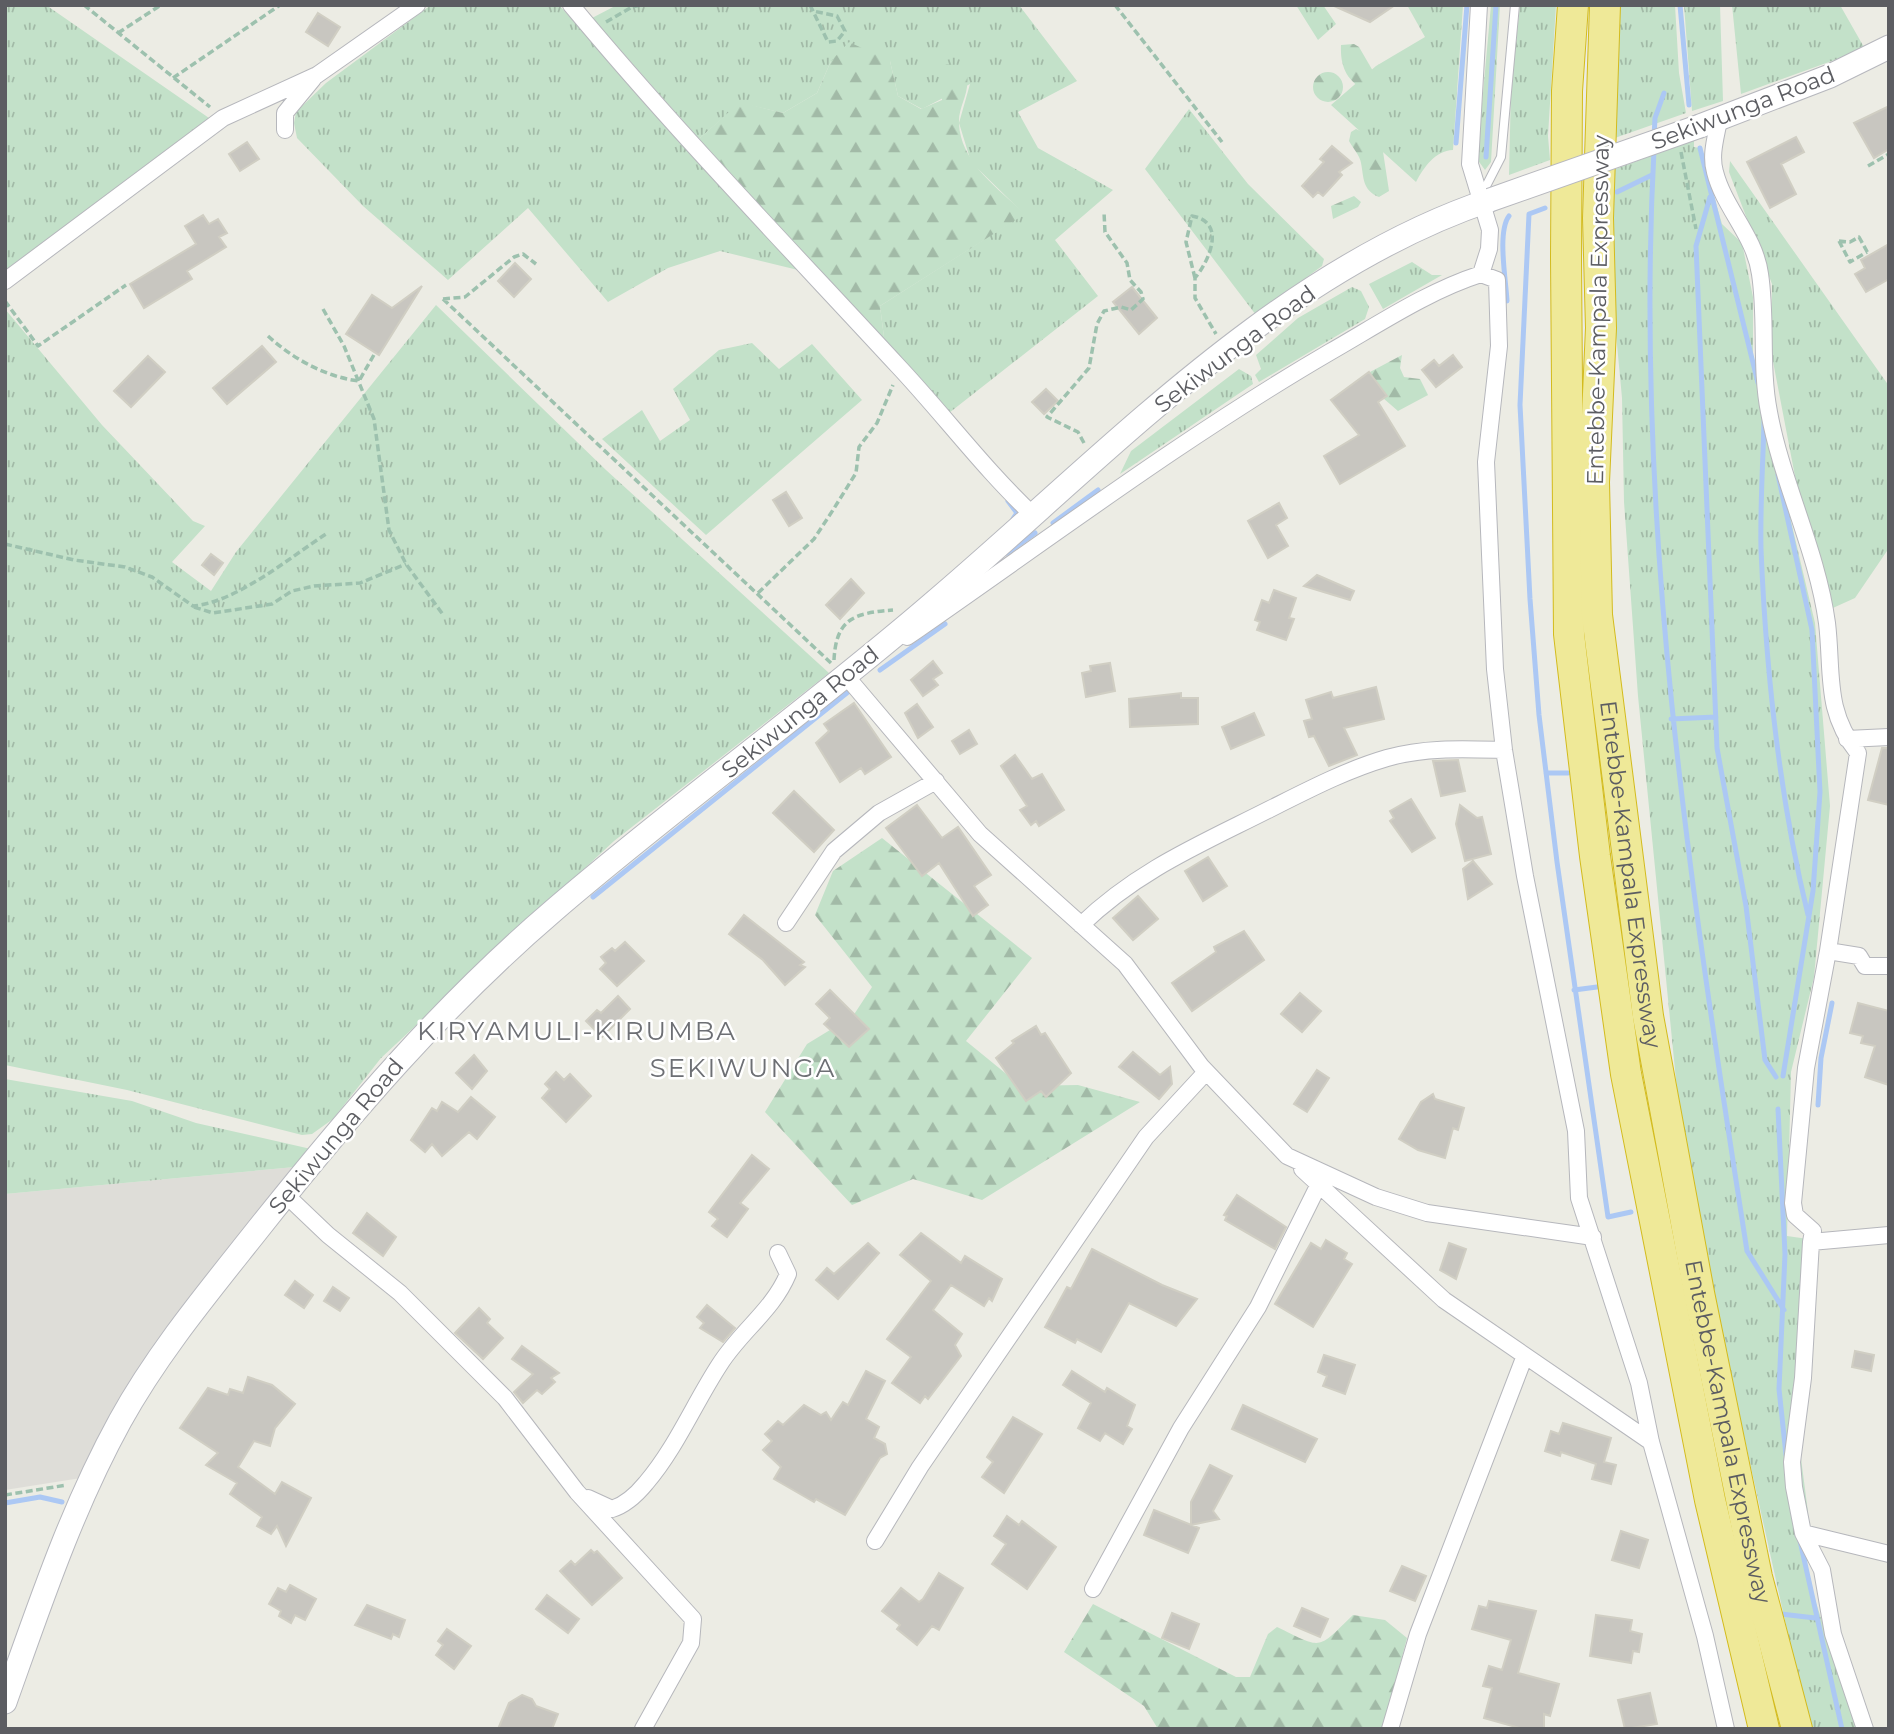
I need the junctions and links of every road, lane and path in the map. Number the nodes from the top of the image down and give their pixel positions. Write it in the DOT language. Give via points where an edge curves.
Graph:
graph roads {
  1 [pos="83,5"];
  2 [pos="161,5"];
  3 [pos="280,5"];
  4 [pos="417,5"];
  5 [pos="571,5"];
  6 [pos="641,5"];
  7 [pos="810,5"];
  8 [pos="1115,5"];
  9 [pos="1479,5"];
  10 [pos="1515,5"];
  11 [pos="1573,5"];
  12 [pos="1605,5"];
  13 [pos="813,10"];
  14 [pos="591,30"];
  15 [pos="118,33"];
  16 [pos="1889,47"];
  17 [pos="317,75"];
  18 [pos="173,78"];
  19 [pos="223,118"];
  20 [pos="1709,123"];
  21 [pos="285,130"];
  22 [pos="1222,142"];
  23 [pos="1889,154"];
  24 [pos="1868,166"];
  25 [pos="1484,200"];
  26 [pos="1104,212"];
  27 [pos="1868,254"];
  28 [pos="536,264"];
  29 [pos="1481,274"];
  30 [pos="1195,278"];
  31 [pos="5,281"];
  32 [pos="127,285"];
  33 [pos="5,301"];
  34 [pos="323,309"];
  35 [pos="268,336"];
  36 [pos="1228,349"];
  37 [pos="376,353"];
  38 [pos="899,367"];
  39 [pos="359,381"];
  40 [pos="1094,460"];
  41 [pos="1033,516"];
  42 [pos="326,534"];
  43 [pos="5,544"];
  44 [pos="406,564"];
  45 [pos="758,593"];
  46 [pos="193,606"];
  47 [pos="895,610"];
  48 [pos="444,616"];
  49 [pos="840,671"];
  50 [pos="1889,737"];
  51 [pos="1847,739"];
  52 [pos="1504,750"];
  53 [pos="936,781"];
  54 [pos="786,923"];
  55 [pos="1081,925"];
  56 [pos="1828,951"];
  57 [pos="1889,966"];
  58 [pos="1206,1072"];
  59 [pos="1287,1156"];
  60 [pos="1319,1184"];
  61 [pos="286,1195"];
  62 [pos="1889,1235"];
  63 [pos="1593,1237"];
  64 [pos="1811,1242"];
  65 [pos="778,1253"];
  66 [pos="1524,1358"];
  67 [pos="1651,1442"];
  68 [pos="92,1478"];
  69 [pos="577,1492"];
  70 [pos="5,1495"];
  71 [pos="1803,1533"];
  72 [pos="875,1541"];
  73 [pos="1889,1554"];
  74 [pos="1093,1589"];
  75 [pos="5,1702"];
  76 [pos="1723,1726"];
  77 [pos="643,1729"];
  78 [pos="1390,1729"];
  79 [pos="1764,1729"];
  80 [pos="1797,1729"];
  81 [pos="1865,1729"];
  1 -- 15 [label="path"];
  2 -- 15 [label="path"];
  3 -- 18 [label="path"];
  4 -- 17 [label="street"];
  5 -- 14 [label="street"];
  6 -- 14 [label="path"];
  7 -- 13 [label="path"];
  8 -- 22 [label="path"];
  9 -- 25 [label="street" via="1471,164"];
  10 -- 25 [label="lane" via="1501,157"];
  11 -- 79 [label="highway, Entebbe-Kampala Expressway" via="1566,244 1569,634 1626,1074 1710,1500"];
  12 -- 80 [label="highway, Entebbe-Kampala Expressway" via="1594,482 1597,615 1650,1029 1757,1577"];
  13 -- 13 [label="path" via="828,42 837,41 845,30 837,16"];
  14 -- 38 [label="street"];
  15 -- 18 [label="path"];
  16 -- 20 [label="main road, Sekiwunga Road" via="1830,76"];
  17 -- 19 [label="street"];
  17 -- 21 [label="street" via="285,113"];
  18 -- 19 [label="path"];
  19 -- 31 [label="street"];
  20 -- 25 [label="main road, Sekiwunga Road, bridge"];
  20 -- 51 [label="street" via="1714,171 1760,271 1769,413 1815,570 1827,623 1833,707"];
  23 -- 24 [label="path"];
  25 -- 29 [label="street" via="1490,230"];
  25 -- 36 [label="main road, Sekiwunga Road" via="1385,244"];
  26 -- 40 [label="path" via="1105,232 1127,263 1130,280 1143,299 1131,310 1104,310 1089,368 1046,417 1078,432"];
  27 -- 27 [label="path" via="1850,262 1839,241 1858,237"];
  28 -- 45 [label="path" via="523,254 514,257 465,298 443,299"];
  29 -- 49 [label="street" via="1401,311 1276,383"];
  29 -- 52 [label="street" via="1497,280 1499,346 1486,463 1494,669"];
  30 -- 30 [label="path" via="1206,265 1213,234 1192,216 1186,242"];
  30 -- 36 [label="path" via="1195,298"];
  32 -- 33 [label="path" via="38,346"];
  34 -- 39 [label="path"];
  35 -- 39 [label="path" via="338,379"];
  36 -- 40 [label="main road, Sekiwunga Road"];
  37 -- 39 [label="path"];
  38 -- 41 [label="street"];
  38 -- 45 [label="path" via="877,423 859,447 856,473 833,510 814,539"];
  39 -- 44 [label="path" via="374,419 389,530"];
  40 -- 41 [label="main road, Sekiwunga Road"];
  41 -- 49 [label="main road, Sekiwunga Road"];
  42 -- 46 [label="path" via="242,588 209,605"];
  43 -- 46 [label="path" via="125,567 152,577"];
  44 -- 46 [label="path" via="360,583 292,591 272,604 213,613"];
  44 -- 48 [label="path"];
  45 -- 49 [label="path"];
  47 -- 49 [label="path" via="853,616 840,629"];
  49 -- 53 [label="street"];
  49 -- 61 [label="main road, Sekiwunga Road" via="551,913 377,1084"];
  50 -- 51 [label="street"];
  51 -- 56 [label="street" via="1858,753"];
  52 -- 55 [label="street" via="1398,755 1323,782 1166,859 1103,903"];
  52 -- 63 [label="street" via="1576,1131 1579,1198"];
  53 -- 54 [label="street" via="879,813 841,845"];
  53 -- 55 [label="street" via="980,834"];
  55 -- 58 [label="street" via="1125,964"];
  56 -- 57 [label="street" via="1860,956 1865,966"];
  56 -- 64 [label="street" via="1806,1068 1793,1203 1795,1215 1813,1231"];
  58 -- 59 [label="street"];
  58 -- 72 [label="street" via="1138,1148 919,1467"];
  59 -- 60 [label="street"];
  59 -- 63 [label="street" via="1376,1197 1427,1213"];
  60 -- 66 [label="street" via="1392,1256"];
  60 -- 74 [label="street" via="1258,1307 1181,1428"];
  61 -- 68 [label="main road, Sekiwunga Road" via="143,1382"];
  61 -- 69 [label="street" via="400,1293 496,1389"];
  62 -- 64 [label="street"];
  63 -- 67 [label="street" via="1639,1383"];
  64 -- 71 [label="street" via="1803,1378 1792,1462"];
  65 -- 69 [label="street" via="788,1274 783,1285 721,1362 646,1483 612,1509"];
  66 -- 67 [label="street"];
  66 -- 78 [label="street" via="1418,1634"];
  67 -- 76 [label="street" via="1705,1636"];
  68 -- 70 [label="path"];
  68 -- 75 [label="main road, Sekiwunga Road" via="60,1549"];
  69 -- 77 [label="street" via="693,1619 691,1643"];
  71 -- 73 [label="street"];
  71 -- 81 [label="street" via="1822,1570 1833,1633"];
}
